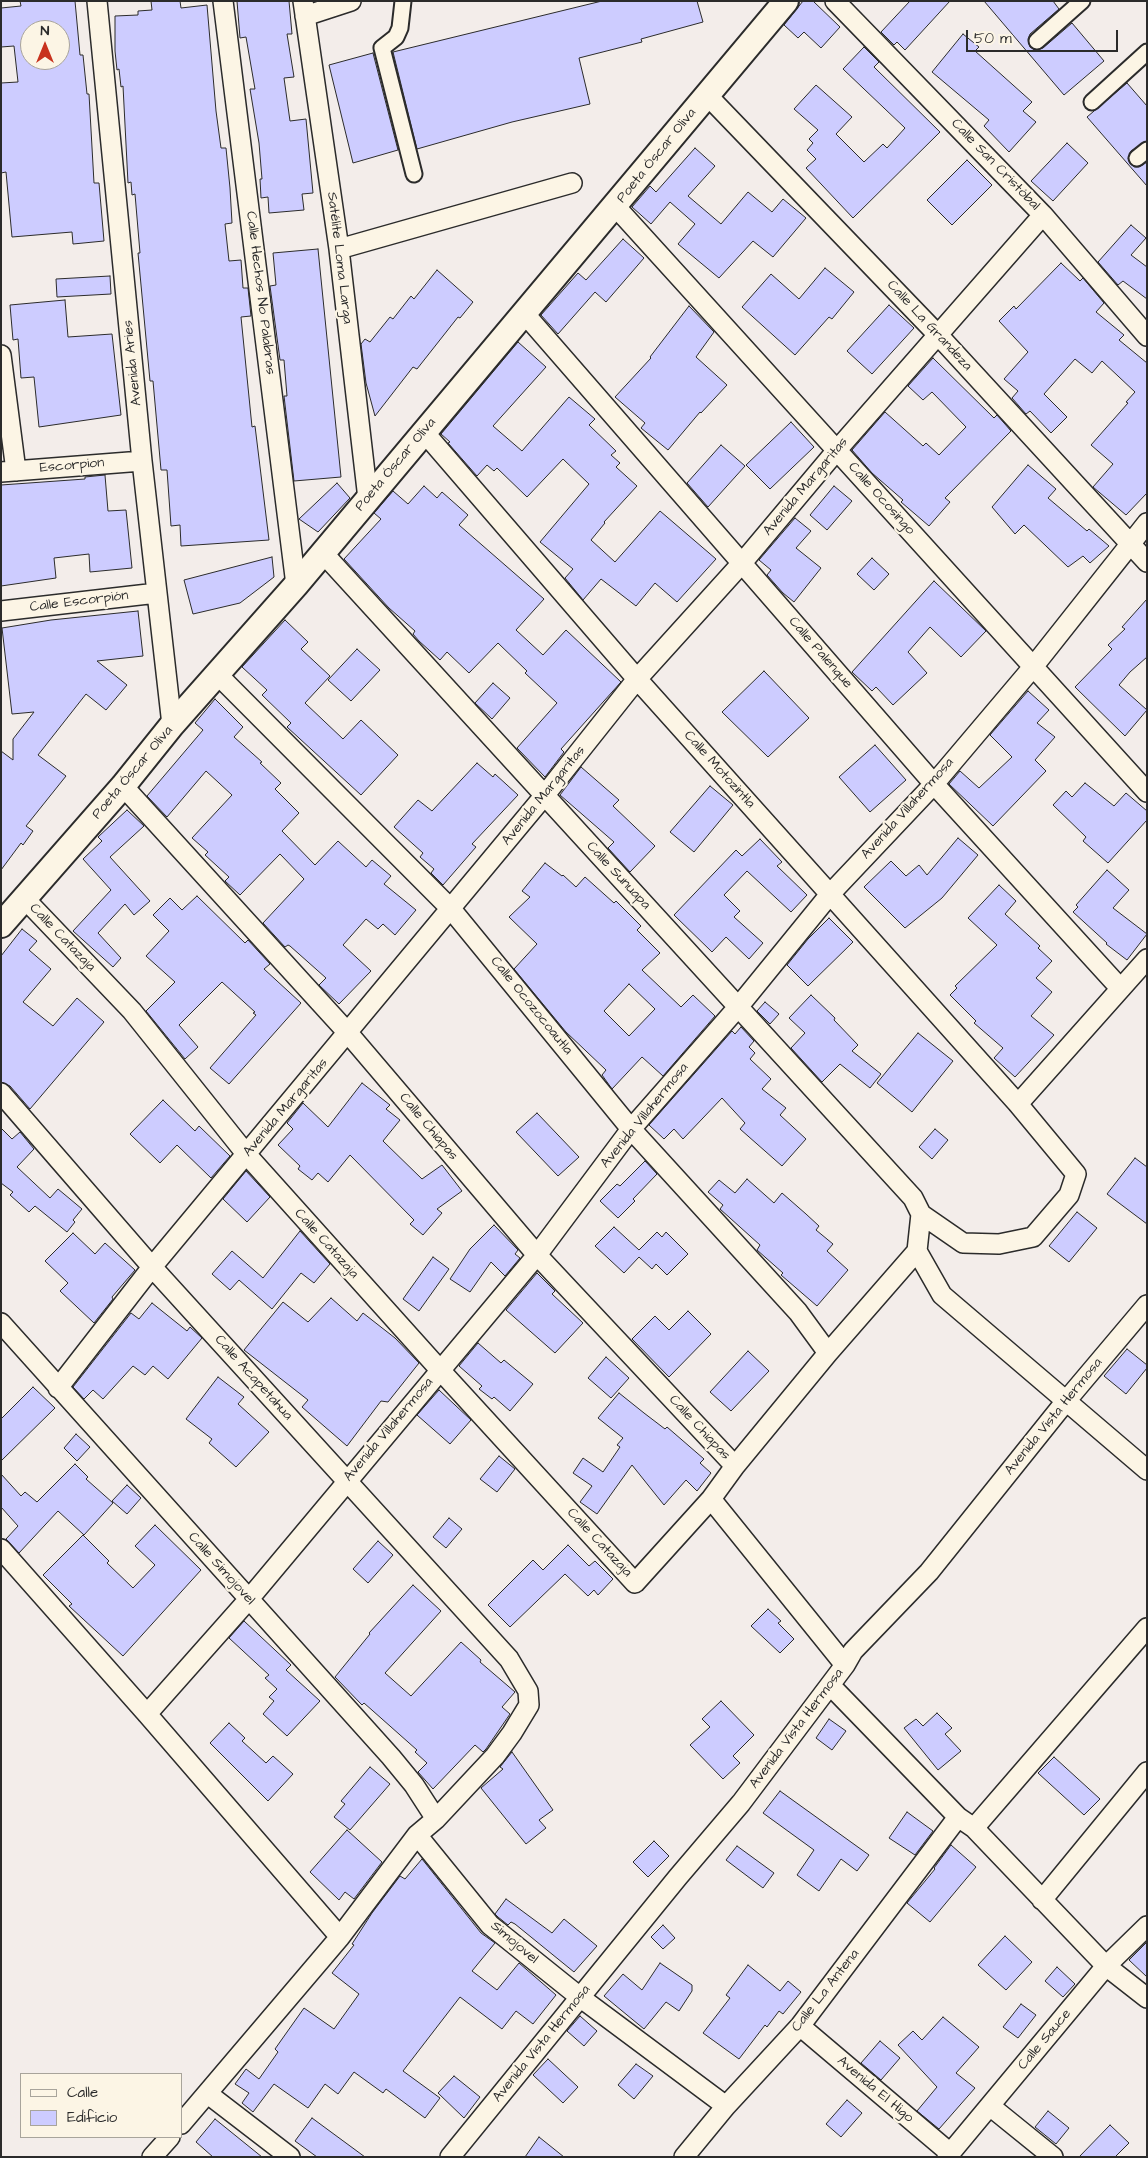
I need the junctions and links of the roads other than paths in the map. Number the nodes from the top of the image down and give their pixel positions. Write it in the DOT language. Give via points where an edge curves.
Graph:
graph roads {
  1 [pos="97,1"];
  2 [pos="223,1"];
  3 [pos="351,1"];
  4 [pos="403,1"];
  5 [pos="786,1"];
  6 [pos="835,1"];
  7 [pos="1082,1"];
  8 [pos="304,9"];
  9 [pos="1037,41"];
  10 [pos="1147,52"];
  11 [pos="707,95"];
  12 [pos="1092,102"];
  13 [pos="414,174"];
  14 [pos="572,183"];
  15 [pos="615,206"];
  16 [pos="1043,215"];
  17 [pos="339,249"];
  18 [pos="524,313"];
  19 [pos="939,336"];
  20 [pos="1147,336"];
  21 [pos="1,355"];
  22 [pos="424,432"];
  23 [pos="837,450"];
  24 [pos="142,461"];
  25 [pos="9,472"];
  26 [pos="368,500"];
  27 [pos="1147,523"];
  28 [pos="1130,543"];
  29 [pos="323,553"];
  30 [pos="1147,562"];
  31 [pos="742,563"];
  32 [pos="296,585"];
  33 [pos="157,593"];
  34 [pos="1,611"];
  35 [pos="1033,667"];
  36 [pos="217,674"];
  37 [pos="637,679"];
  38 [pos="172,725"];
  39 [pos="934,784"];
  40 [pos="123,786"];
  41 [pos="1147,792"];
  42 [pos="544,796"];
  43 [pos="831,893"];
  44 [pos="25,899"];
  45 [pos="452,909"];
  46 [pos="1,925"];
  47 [pos="1147,959"];
  48 [pos="1120,988"];
  49 [pos="738,1006"];
  50 [pos="348,1033"];
  51 [pos="1,1093"];
  52 [pos="1018,1104"];
  53 [pos="631,1129"];
  54 [pos="247,1155"];
  55 [pos="917,1206"];
  56 [pos="917,1251"];
  57 [pos="537,1255"];
  58 [pos="152,1267"];
  59 [pos="1147,1305"];
  60 [pos="1,1323"];
  61 [pos="828,1353"];
  62 [pos="440,1370"];
  63 [pos="58,1388"];
  64 [pos="1066,1401"];
  65 [pos="735,1466"];
  66 [pos="1147,1470"];
  67 [pos="346,1481"];
  68 [pos="711,1499"];
  69 [pos="1,1549"];
  70 [pos="248,1599"];
  71 [pos="1147,1628"];
  72 [pos="845,1665"];
  73 [pos="830,1685"];
  74 [pos="147,1714"];
  75 [pos="1147,1772"];
  76 [pos="958,1817"];
  77 [pos="436,1819"];
  78 [pos="974,1828"];
  79 [pos="417,1835"];
  80 [pos="1042,1900"];
  81 [pos="1147,1926"];
  82 [pos="340,1937"];
  83 [pos="1106,1966"];
  84 [pos="580,1998"];
  85 [pos="1147,1998"];
  86 [pos="800,2026"];
  87 [pos="208,2094"];
  88 [pos="726,2106"];
  89 [pos="990,2106"];
  90 [pos="182,2123"];
  91 [pos="169,2138"];
  92 [pos="949,2155"];
  93 [pos="152,2157"];
  94 [pos="290,2157"];
  95 [pos="450,2157"];
  96 [pos="684,2157"];
  97 [pos="1053,2157"];
  1 -- 24 [label="street, Avenida Aries"];
  2 -- 32 [label="street, Calle Hechos No Palabras"];
  3 -- 8 [label="street"];
  4 -- 13 [label="street" via="396,37 382,48"];
  5 -- 11 [label="street, Poeta Óscar Oliva"];
  6 -- 16 [label="street, Calle San Cristóbal"];
  7 -- 9 [label="street"];
  8 -- 17 [label="street, Satélite Loma Larga"];
  10 -- 12 [label="street"];
  11 -- 15 [label="street, Poeta Óscar Oliva"];
  11 -- 19 [label="street, Calle La Grandeza"];
  14 -- 17 [label="street"];
  15 -- 18 [label="street, Poeta Óscar Oliva"];
  15 -- 23 [label="street, Calle Ocosingo"];
  16 -- 19 [label="street, Avenida Margaritas"];
  16 -- 20 [label="street, Calle San Cristóbal"];
  17 -- 26 [label="street, Satélite Loma Larga"];
  18 -- 22 [label="street, Poeta Óscar Oliva"];
  18 -- 31 [label="street, Calle Palenque"];
  19 -- 23 [label="street, Avenida Margaritas"];
  19 -- 28 [label="street, Calle La Grandeza"];
  21 -- 25 [label="street"];
  22 -- 26 [label="street, Poeta Óscar Oliva"];
  22 -- 37 [label="street, Calle Motozintla"];
  23 -- 31 [label="street, Avenida Margaritas"];
  23 -- 35 [label="street, Calle Ocosingo"];
  24 -- 25 [label="street, Escorpion"];
  24 -- 33 [label="street, Avenida Aries"];
  26 -- 29 [label="street, Poeta Óscar Oliva"];
  27 -- 28 [label="street, Avenida Villahermosa"];
  28 -- 30 [label="street, Calle La Grandeza"];
  28 -- 35 [label="street, Avenida Villahermosa"];
  29 -- 32 [label="street, Poeta Óscar Oliva"];
  29 -- 42 [label="street, Calle Sunuapa"];
  31 -- 37 [label="street, Avenida Margaritas"];
  31 -- 39 [label="street, Calle Palenque"];
  32 -- 36 [label="street, Poeta Óscar Oliva"];
  33 -- 34 [label="street, Calle Escorpión"];
  33 -- 38 [label="street, Avenida Aries"];
  35 -- 39 [label="street, Avenida Villahermosa"];
  35 -- 41 [label="street, Calle Ocosingo"];
  36 -- 38 [label="street, Poeta Óscar Oliva"];
  36 -- 45 [label="street, Calle Ocozocoautla"];
  37 -- 42 [label="street, Avenida Margaritas"];
  37 -- 43 [label="street, Calle Motozintla"];
  38 -- 40 [label="street, Poeta Óscar Oliva"];
  39 -- 43 [label="street, Avenida Villahermosa"];
  39 -- 48 [label="street, Calle Palenque"];
  40 -- 44 [label="street, Poeta Óscar Oliva"];
  40 -- 50 [label="street, Calle Chiapas"];
  42 -- 45 [label="street, Avenida Margaritas"];
  42 -- 49 [label="street, Calle Sunuapa"];
  43 -- 49 [label="street, Avenida Villahermosa"];
  43 -- 52 [label="street, Calle Motozintla"];
  44 -- 46 [label="street, Poeta Óscar Oliva"];
  44 -- 54 [label="street, Calle Catazaja" via="132,1012"];
  45 -- 50 [label="street, Avenida Margaritas"];
  45 -- 53 [label="street, Calle Ocozocoautla"];
  47 -- 48 [label="street"];
  48 -- 52 [label="street"];
  49 -- 53 [label="street, Avenida Villahermosa"];
  49 -- 55 [label="street, Calle Sunuapa"];
  50 -- 54 [label="street, Avenida Margaritas"];
  50 -- 57 [label="street, Calle Chiapas"];
  51 -- 58 [label="street, Calle Acapetahua"];
  52 -- 55 [label="street, Calle Motozintla" via="1076,1174 1068,1195 1033,1237 999,1244 963,1243"];
  53 -- 57 [label="street, Avenida Villahermosa"];
  53 -- 61 [label="street, Calle Ocozocoautla" via="798,1312"];
  54 -- 58 [label="street, Avenida Margaritas"];
  54 -- 62 [label="street, Calle Catazaja"];
  55 -- 56 [label="street"];
  56 -- 61 [label="street"];
  56 -- 64 [label="street" via="942,1295"];
  57 -- 62 [label="street, Avenida Villahermosa"];
  57 -- 65 [label="street, Calle Chiapas"];
  58 -- 63 [label="street, Avenida Margaritas"];
  58 -- 67 [label="street, Calle Acapetahua"];
  59 -- 64 [label="street, Avenida Vista Hermosa"];
  60 -- 63 [label="street, Calle Simojovel"];
  61 -- 65 [label="street"];
  62 -- 67 [label="street, Avenida Villahermosa"];
  62 -- 68 [label="street, Calle Catazaja" via="635,1583"];
  63 -- 70 [label="street, Calle Simojovel"];
  64 -- 66 [label="street"];
  64 -- 72 [label="street, Avenida Vista Hermosa" via="958,1539 853,1650"];
  65 -- 68 [label="street"];
  67 -- 70 [label="street, Avenida Villahermosa"];
  67 -- 77 [label="street, Calle Acapetahua" via="509,1659 528,1691 529,1705 496,1756"];
  68 -- 72 [label="street"];
  69 -- 74 [label="street"];
  70 -- 74 [label="street, Avenida Villahermosa"];
  70 -- 77 [label="street, Calle Simojovel" via="390,1757"];
  71 -- 78 [label="street"];
  72 -- 73 [label="street, Avenida Vista Hermosa"];
  73 -- 76 [label="street"];
  73 -- 84 [label="street, Avenida Vista Hermosa" via="741,1803"];
  74 -- 82 [label="street"];
  75 -- 80 [label="street"];
  76 -- 78 [label="street"];
  76 -- 86 [label="street, Calle La Antena"];
  77 -- 79 [label="street, Calle Acapetahua"];
  78 -- 80 [label="street"];
  79 -- 82 [label="street, Calle Acapetahua"];
  79 -- 84 [label="street, Simojovel" via="490,1925"];
  80 -- 83 [label="street"];
  81 -- 83 [label="street, Calle Sauce"];
  82 -- 87 [label="street, Calle Acapetahua"];
  83 -- 85 [label="street"];
  83 -- 89 [label="street, Calle Sauce"];
  84 -- 88 [label="street"];
  84 -- 95 [label="street, Avenida Vista Hermosa"];
  86 -- 88 [label="street, Calle La Antena"];
  86 -- 92 [label="street, Avenida El Higo"];
  87 -- 90 [label="street, Calle Acapetahua"];
  87 -- 94 [label="street"];
  88 -- 96 [label="street, Calle La Antena"];
  89 -- 92 [label="street, Calle Sauce"];
  89 -- 97 [label="street"];
  91 -- 93 [label="street"];
}
